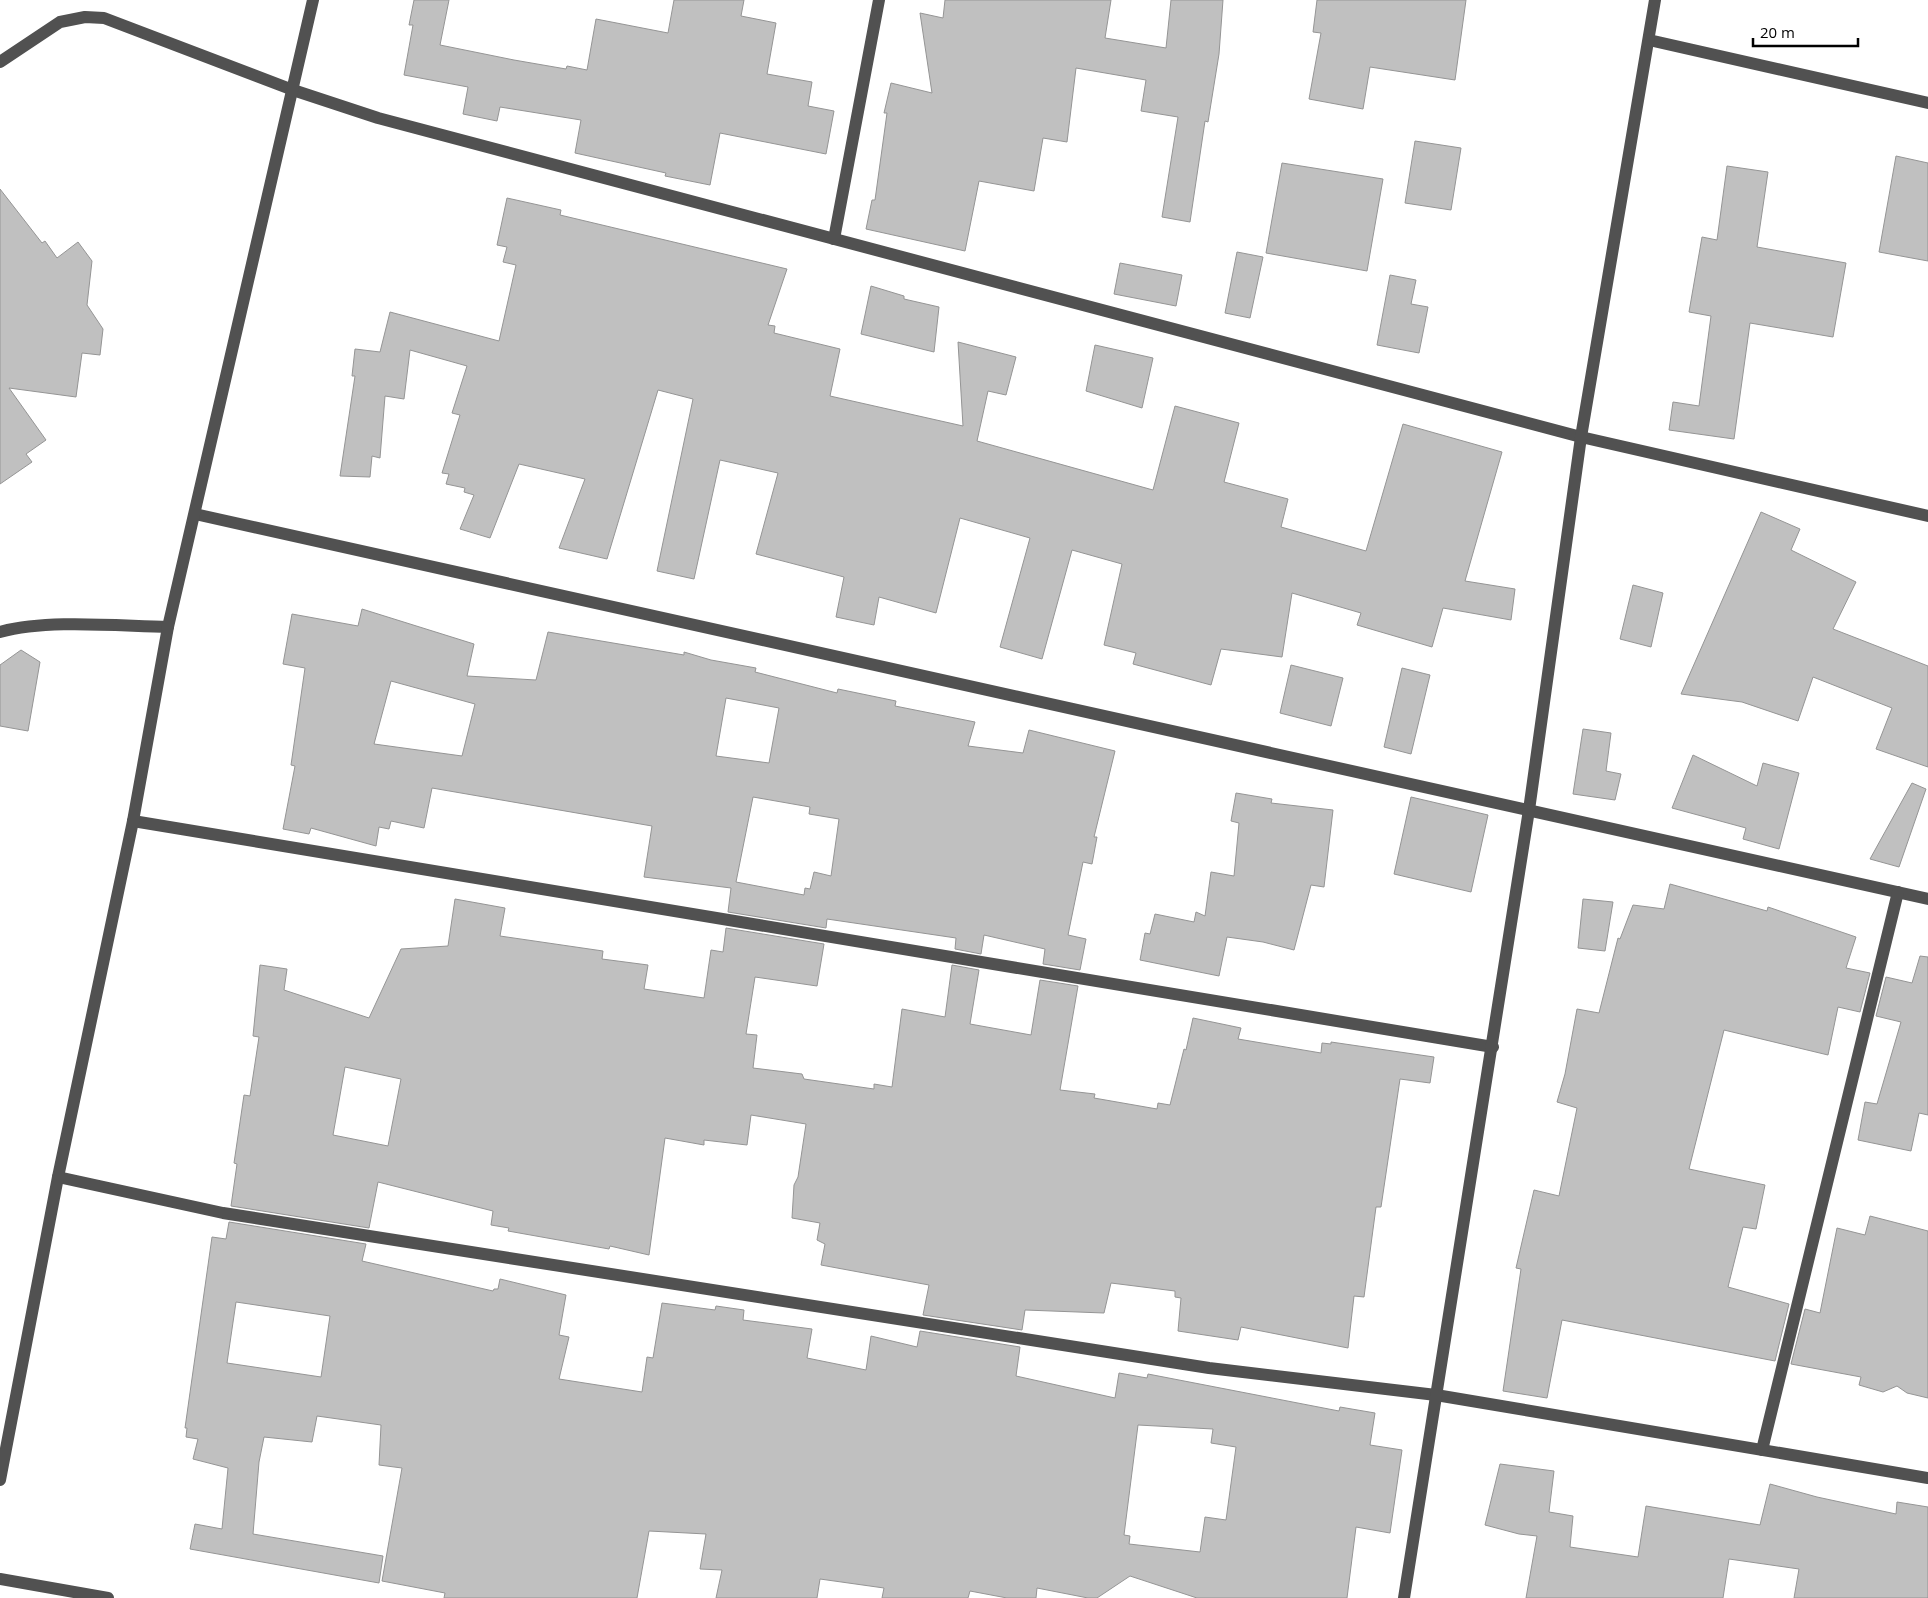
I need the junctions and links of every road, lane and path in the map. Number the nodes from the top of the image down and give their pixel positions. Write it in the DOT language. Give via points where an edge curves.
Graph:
graph roads {
  1 [pos="312,0"];
  2 [pos="879,0"];
  3 [pos="1655,0"];
  4 [pos="1649,40"];
  5 [pos="0,62"];
  6 [pos="293,90"];
  7 [pos="1928,103"];
  8 [pos="834,239"];
  9 [pos="1581,437"];
  10 [pos="195,514"];
  11 [pos="1928,516"];
  12 [pos="168,627"];
  13 [pos="0,632"];
  14 [pos="1529,810"];
  15 [pos="133,821"];
  16 [pos="1898,892"];
  17 [pos="1928,899"];
  18 [pos="1492,1047"];
  19 [pos="58,1177"];
  20 [pos="1436,1395"];
  21 [pos="1762,1450"];
  22 [pos="1928,1478"];
  23 [pos="0,1480"];
  24 [pos="0,1579"];
  25 [pos="108,1598"];
  26 [pos="1404,1598"];
  1 -- 6 [label="street"];
  2 -- 8 [label="street"];
  3 -- 4 [label="street"];
  4 -- 7 [label="street"];
  4 -- 9 [label="street"];
  5 -- 6 [label="street" via="60,22 84,17 104,18"];
  6 -- 8 [label="street" via="378,118"];
  6 -- 10 [label="street"];
  8 -- 9 [label="street"];
  9 -- 11 [label="street"];
  9 -- 14 [label="street"];
  10 -- 12 [label="street"];
  10 -- 14 [label="street"];
  12 -- 13 [label="street" via="61,625"];
  12 -- 15 [label="street"];
  14 -- 16 [label="street"];
  14 -- 18 [label="street"];
  15 -- 18 [label="street"];
  15 -- 19 [label="street"];
  16 -- 17 [label="street"];
  16 -- 21 [label="street"];
  18 -- 20 [label="street"];
  19 -- 20 [label="street" via="223,1213 1209,1368"];
  19 -- 23 [label="street"];
  20 -- 21 [label="street"];
  20 -- 26 [label="street"];
  21 -- 22 [label="street"];
  24 -- 25 [label="street"];
}
